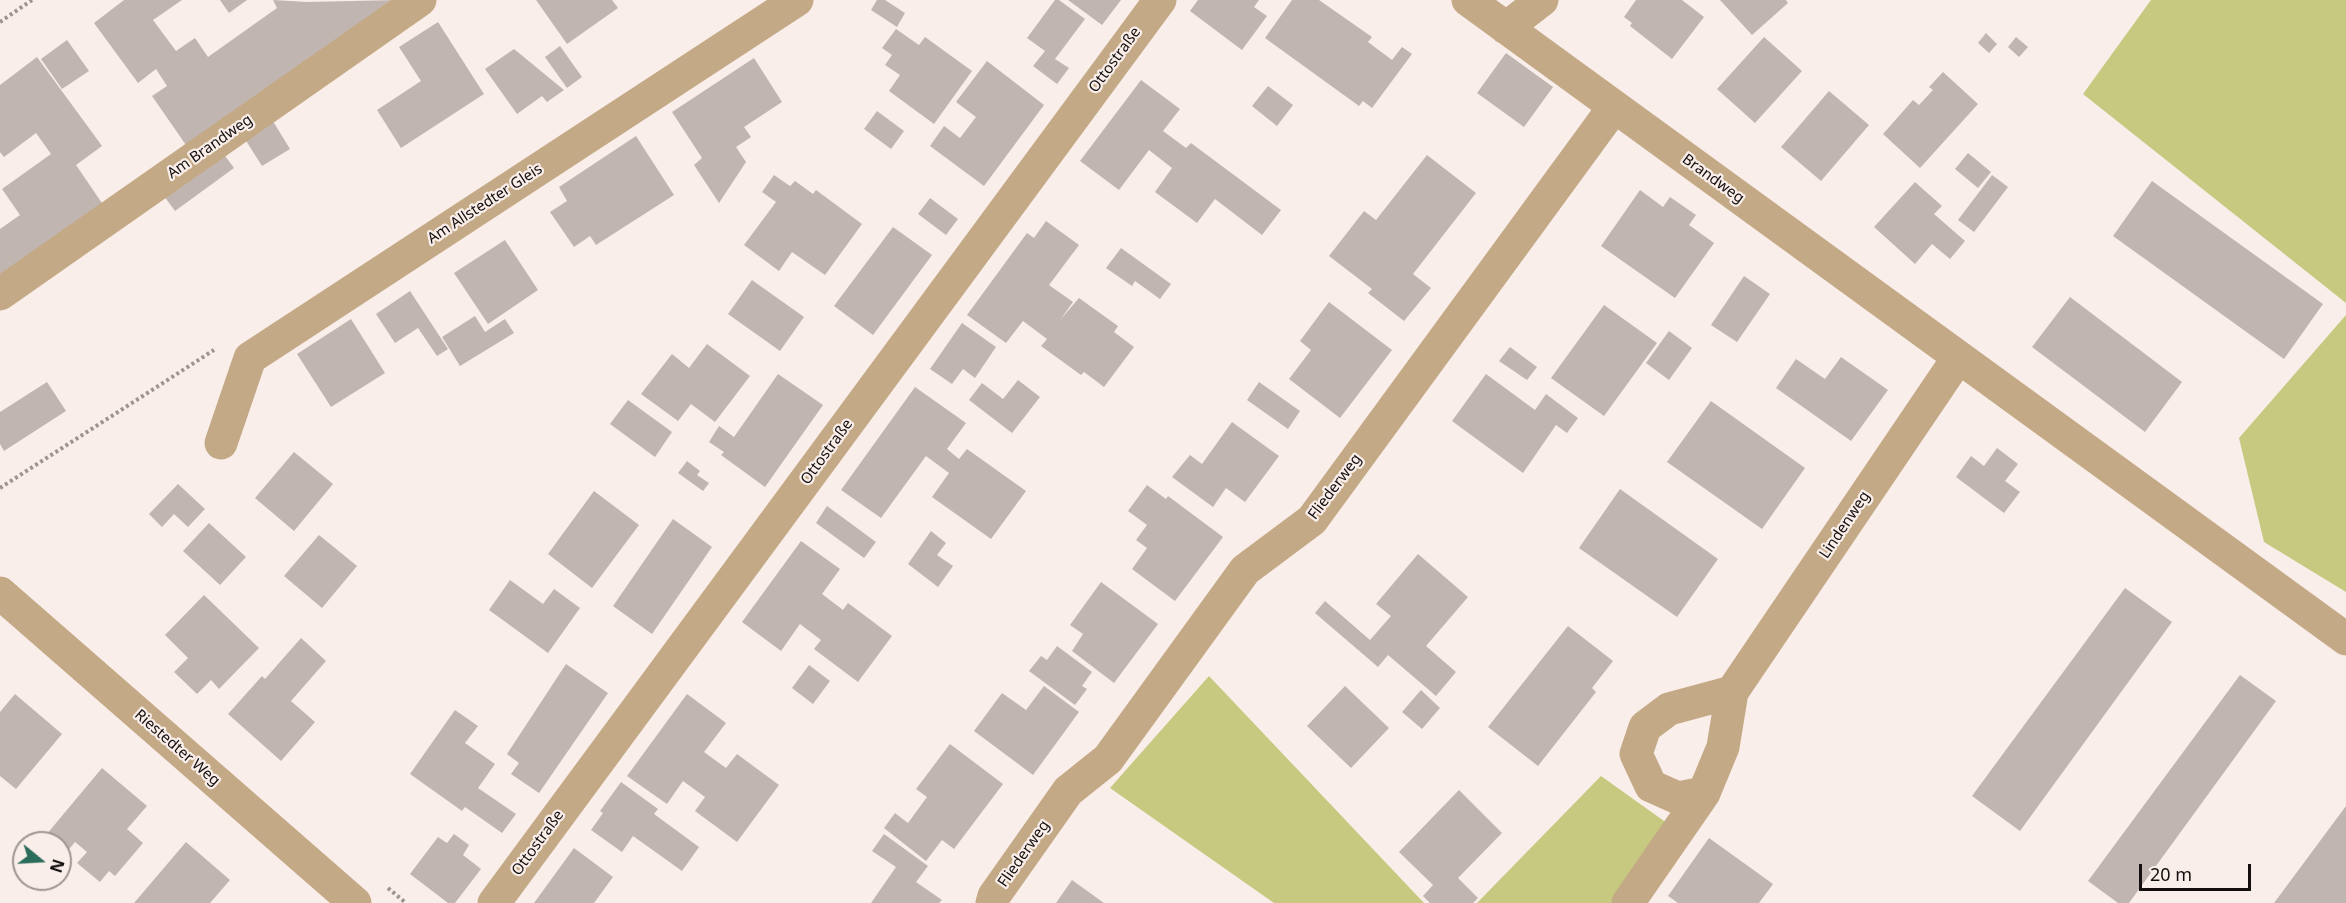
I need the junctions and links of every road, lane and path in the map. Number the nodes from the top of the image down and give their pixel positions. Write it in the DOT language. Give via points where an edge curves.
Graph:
graph roads {
  1 [pos="32,0"];
  2 [pos="420,0"];
  3 [pos="797,0"];
  4 [pos="1160,0"];
  5 [pos="1468,0"];
  6 [pos="1542,0"];
  7 [pos="0,22"];
  8 [pos="1506,28"];
  9 [pos="1614,107"];
  10 [pos="0,294"];
  11 [pos="1958,358"];
  12 [pos="221,443"];
  13 [pos="0,593"];
  14 [pos="2346,639"];
  15 [pos="1732,692"];
  16 [pos="1704,793"];
  17 [pos="355,903"];
  18 [pos="494,903"];
  19 [pos="992,903"];
  20 [pos="1628,903"];
  1 -- 7 [label="path"];
  2 -- 10 [label="street, Am Brandweg"];
  3 -- 12 [label="street, Am Allstedter Gleis" via="250,358"];
  4 -- 18 [label="street, Ottostraße"];
  5 -- 8 [label="street, Brandweg"];
  6 -- 8 [label="street"];
  8 -- 9 [label="street, Brandweg"];
  9 -- 11 [label="street, Brandweg"];
  9 -- 19 [label="street, Fliederweg" via="1312,520 1245,570 1108,759 1068,790"];
  11 -- 14 [label="street, Brandweg"];
  11 -- 15 [label="street, Lindenweg"];
  13 -- 17 [label="street, Riestedter Weg"];
  15 -- 16 [label="street, Lindenweg" via="1723,747"];
  15 -- 16 [label="street" via="1669,709 1645,727 1636,754 1651,786 1678,798"];
  16 -- 20 [label="street, Lindenweg"];
}
